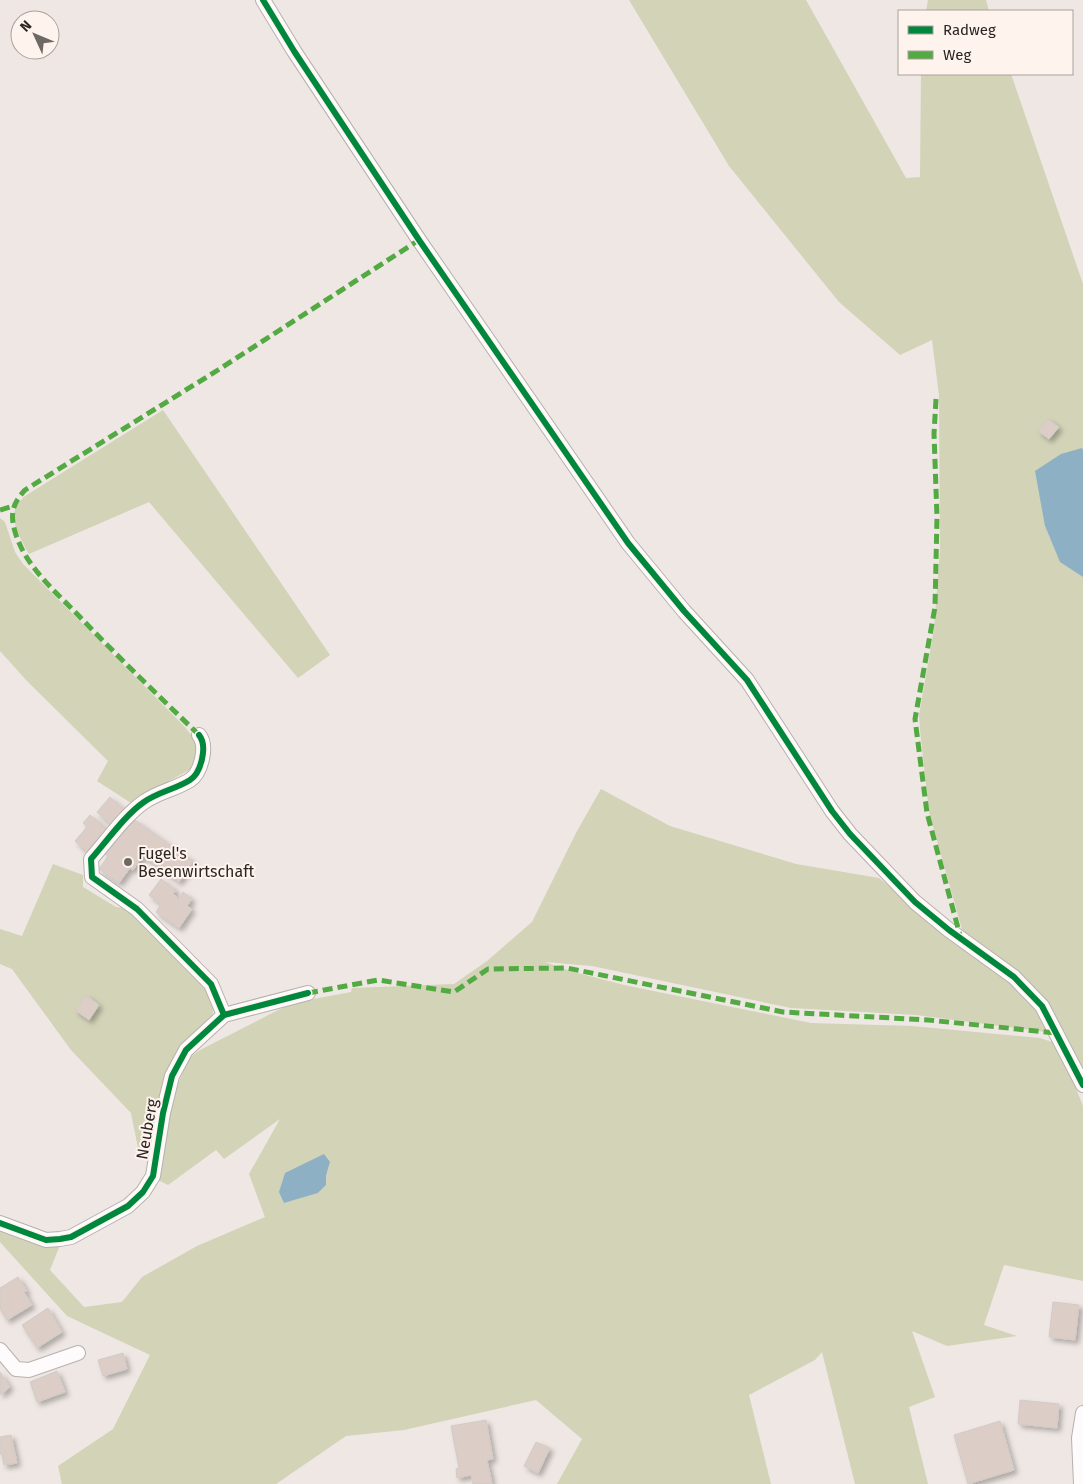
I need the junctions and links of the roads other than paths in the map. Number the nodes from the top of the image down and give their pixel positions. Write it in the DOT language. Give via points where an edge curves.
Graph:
graph roads {
  1 [pos="263,0"];
  2 [pos="199,735"];
  3 [pos="308,993"];
  4 [pos="224,1015"];
  5 [pos="1083,1085"];
  6 [pos="0,1223"];
  7 [pos="0,1350"];
  8 [pos="78,1353"];
  9 [pos="1083,1413"];
  10 [pos="1081,1484"];
  1 -- 5 [label="street" via="414,232 628,543 684,612 747,680 850,834 915,902 1014,977 1042,1006"];
  2 -- 4 [label="street" via="204,743 203,758 192,779 144,801 129,815 91,859 92,877 138,909 211,984"];
  3 -- 4 [label="street, Neuberg"];
  4 -- 6 [label="street, Neuberg" via="186,1050 178,1062 163,1113 153,1176 137,1199 71,1237 60,1239 46,1240"];
  7 -- 8 [label="street" via="16,1370 29,1370"];
  9 -- 10 [label="street" via="1079,1438"];
}
